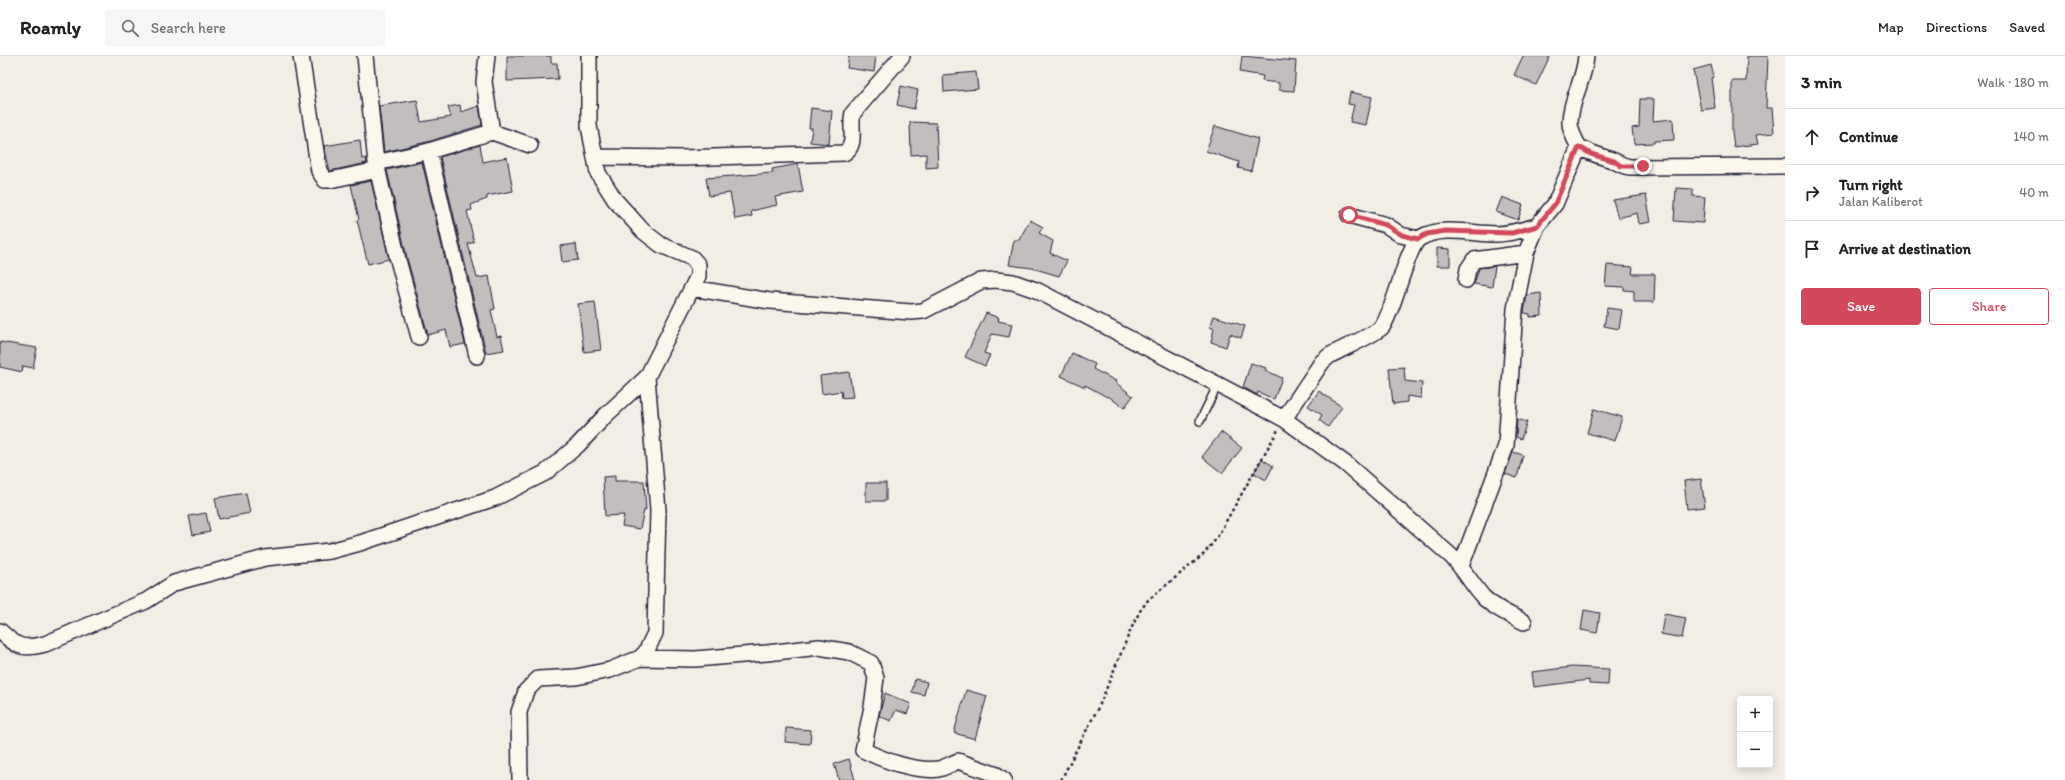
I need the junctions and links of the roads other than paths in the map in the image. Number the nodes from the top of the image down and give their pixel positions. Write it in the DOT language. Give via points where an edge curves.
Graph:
graph roads {
  1 [pos="301,56"];
  2 [pos="365,56"];
  3 [pos="487,56"];
  4 [pos="589,56"];
  5 [pos="902,56"];
  6 [pos="1586,56"];
  7 [pos="492,132"];
  8 [pos="530,145"];
  9 [pos="1579,147"];
  10 [pos="430,151"];
  11 [pos="595,157"];
  12 [pos="1785,166"];
  13 [pos="377,167"];
  14 [pos="1349,215"];
  15 [pos="1537,226"];
  16 [pos="1418,239"];
  17 [pos="1526,253"];
  18 [pos="1466,280"];
  19 [pos="692,288"];
  20 [pos="419,337"];
  21 [pos="477,356"];
  22 [pos="647,377"];
  23 [pos="1218,384"];
  24 [pos="1284,419"];
  25 [pos="1200,421"];
  26 [pos="1462,566"];
  27 [pos="1524,622"];
  28 [pos="0,631"];
  29 [pos="640,658"];
  30 [pos="520,780"];
  31 [pos="1004,780"];
  1 -- 13 [label="street" via="321,177 330,180"];
  2 -- 13 [label="street"];
  3 -- 7 [label="street" via="484,82"];
  4 -- 11 [label="street" via="589,126"];
  5 -- 11 [label="street" via="853,113 852,144 844,153 682,158"];
  6 -- 9 [label="street" via="1570,124"];
  7 -- 8 [label="street"];
  7 -- 10 [label="street"];
  9 -- 12 [label="street" via="1621,166"];
  9 -- 15 [label="street" via="1555,204"];
  10 -- 13 [label="street"];
  10 -- 21 [label="street"];
  11 -- 19 [label="street" via="598,173 615,200 643,231 661,245 692,258 698,265 698,276"];
  13 -- 20 [label="street"];
  14 -- 16 [label="street" via="1386,225 1402,235"];
  15 -- 16 [label="street" via="1512,233 1445,231 1427,234"];
  15 -- 17 [label="street"];
  16 -- 24 [label="street" via="1412,249 1392,308 1381,328 1322,362"];
  17 -- 18 [label="street" via="1474,260 1468,269"];
  17 -- 26 [label="street" via="1515,309 1506,446"];
  19 -- 22 [label="street"];
  19 -- 23 [label="street" via="770,301 911,312 923,311 980,281 1013,282 1036,290"];
  22 -- 28 [label="street" via="578,445 545,472 495,498 330,552 265,558 174,583 146,601 45,644 21,647"];
  22 -- 29 [label="street" via="658,510 658,573 655,633 646,652"];
  23 -- 24 [label="street"];
  23 -- 25 [label="lane"];
  24 -- 26 [label="street" via="1346,464"];
  26 -- 27 [label="street" via="1484,597 1499,610"];
  29 -- 30 [label="street" via="610,670 576,677 538,679 526,691 520,712"];
  29 -- 31 [label="street" via="695,659 819,647 850,652 871,663 876,678 863,750 885,761 930,769 940,769 958,761"];
}
